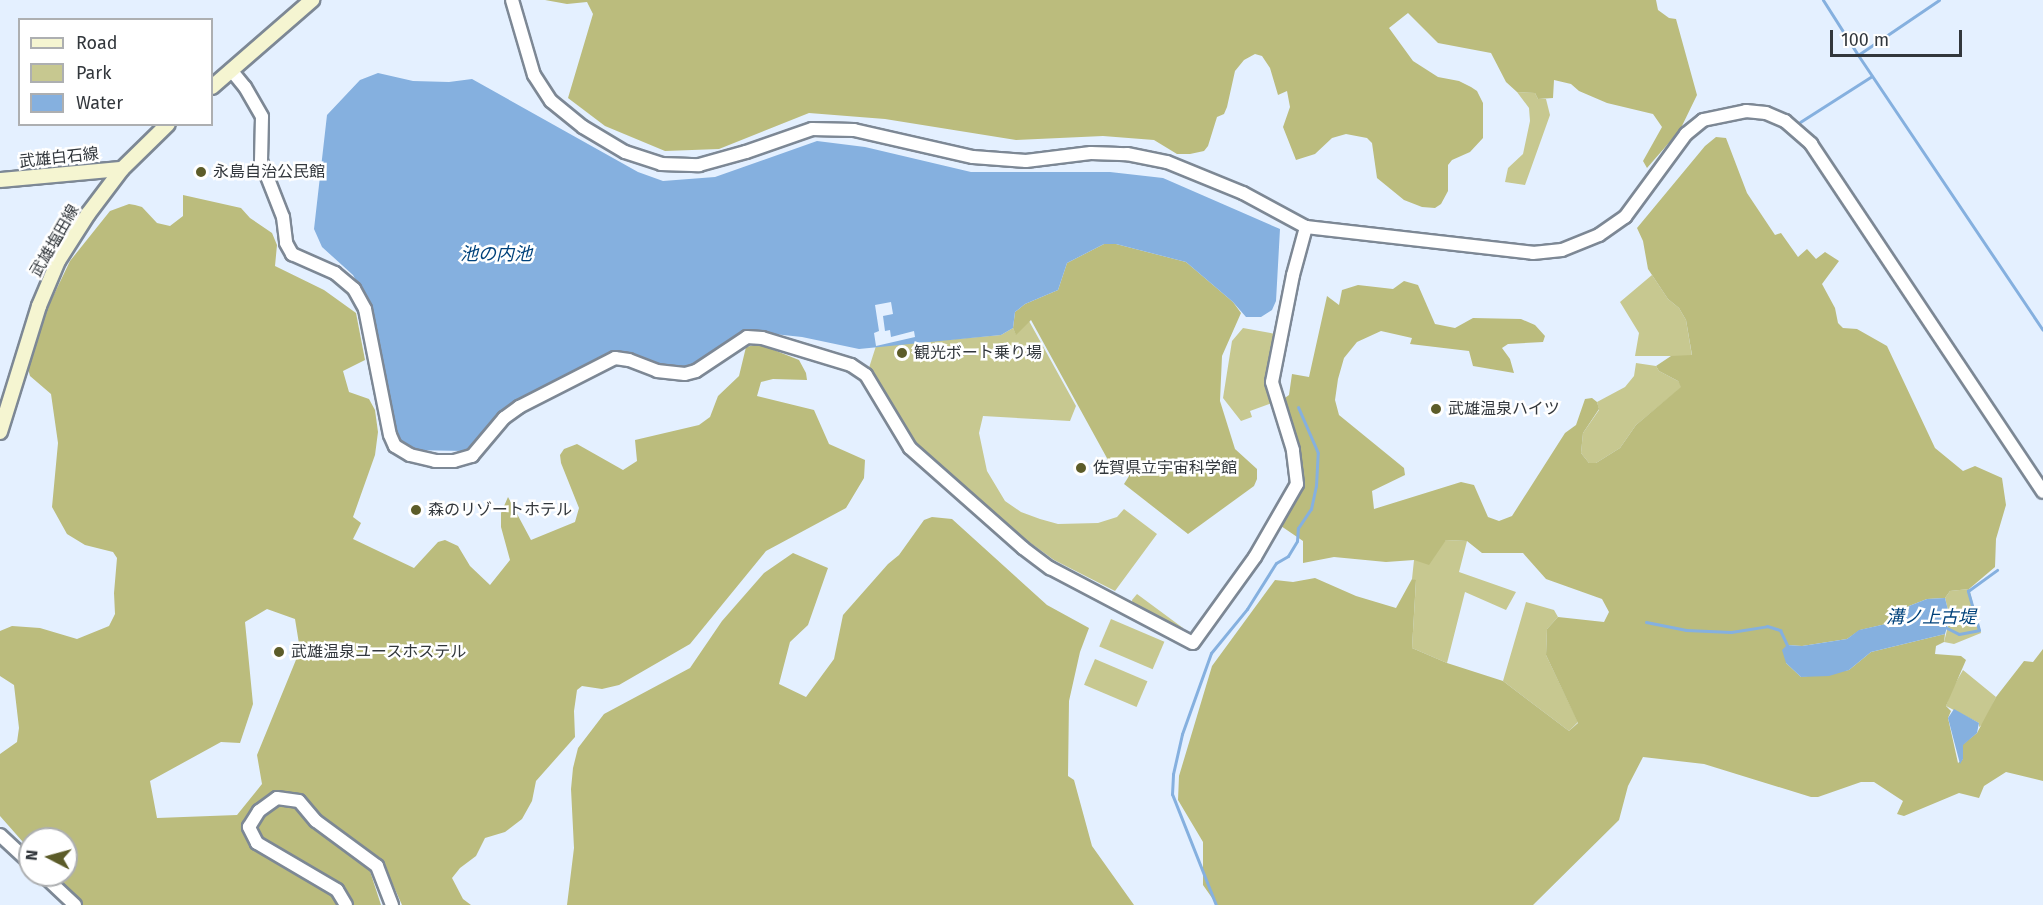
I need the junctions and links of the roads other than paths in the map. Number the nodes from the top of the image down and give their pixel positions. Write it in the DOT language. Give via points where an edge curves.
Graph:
graph roads {
  1 [pos="312,0"];
  2 [pos="512,0"];
  3 [pos="231,70"];
  4 [pos="213,86"];
  5 [pos="166,126"];
  6 [pos="122,169"];
  7 [pos="0,180"];
  8 [pos="1306,227"];
  9 [pos="0,432"];
  10 [pos="2043,492"];
  11 [pos="0,835"];
  12 [pos="18,852"];
  13 [pos="56,887"];
  14 [pos="75,905"];
  15 [pos="346,905"];
  16 [pos="392,905"];
  1 -- 3 [label="main road"];
  2 -- 8 [label="street" via="534,75 551,101 583,127 625,152 661,164 699,165 812,129 854,130 984,158 1026,161 1091,153 1127,154 1167,162 1199,175"];
  3 -- 4 [label="main road"];
  3 -- 8 [label="street" via="262,117 261,161 283,217 286,243 292,254 334,273 354,289 365,309 390,435 395,446 410,455 435,462 472,456 504,418 519,407 615,358 657,371 685,374 696,371 747,337 762,338 851,365 866,375 910,447 1023,548 1050,568 1193,643 1255,557 1297,484 1293,450 1272,382"];
  5 -- 6 [label="main road, 武雄塩田線"];
  6 -- 7 [label="main road, 武雄白石線"];
  6 -- 9 [label="main road, 武雄塩田線" via="58,261 37,310"];
  8 -- 10 [label="street" via="1533,253 1562,250 1599,235 1625,217 1686,134 1702,120 1726,113 1766,113 1785,121 1811,144"];
  11 -- 12 [label="street"];
  13 -- 14 [label="street"];
  15 -- 16 [label="street" via="337,890 256,843 249,827 259,811 277,798 298,801 316,822 377,866"];
}
